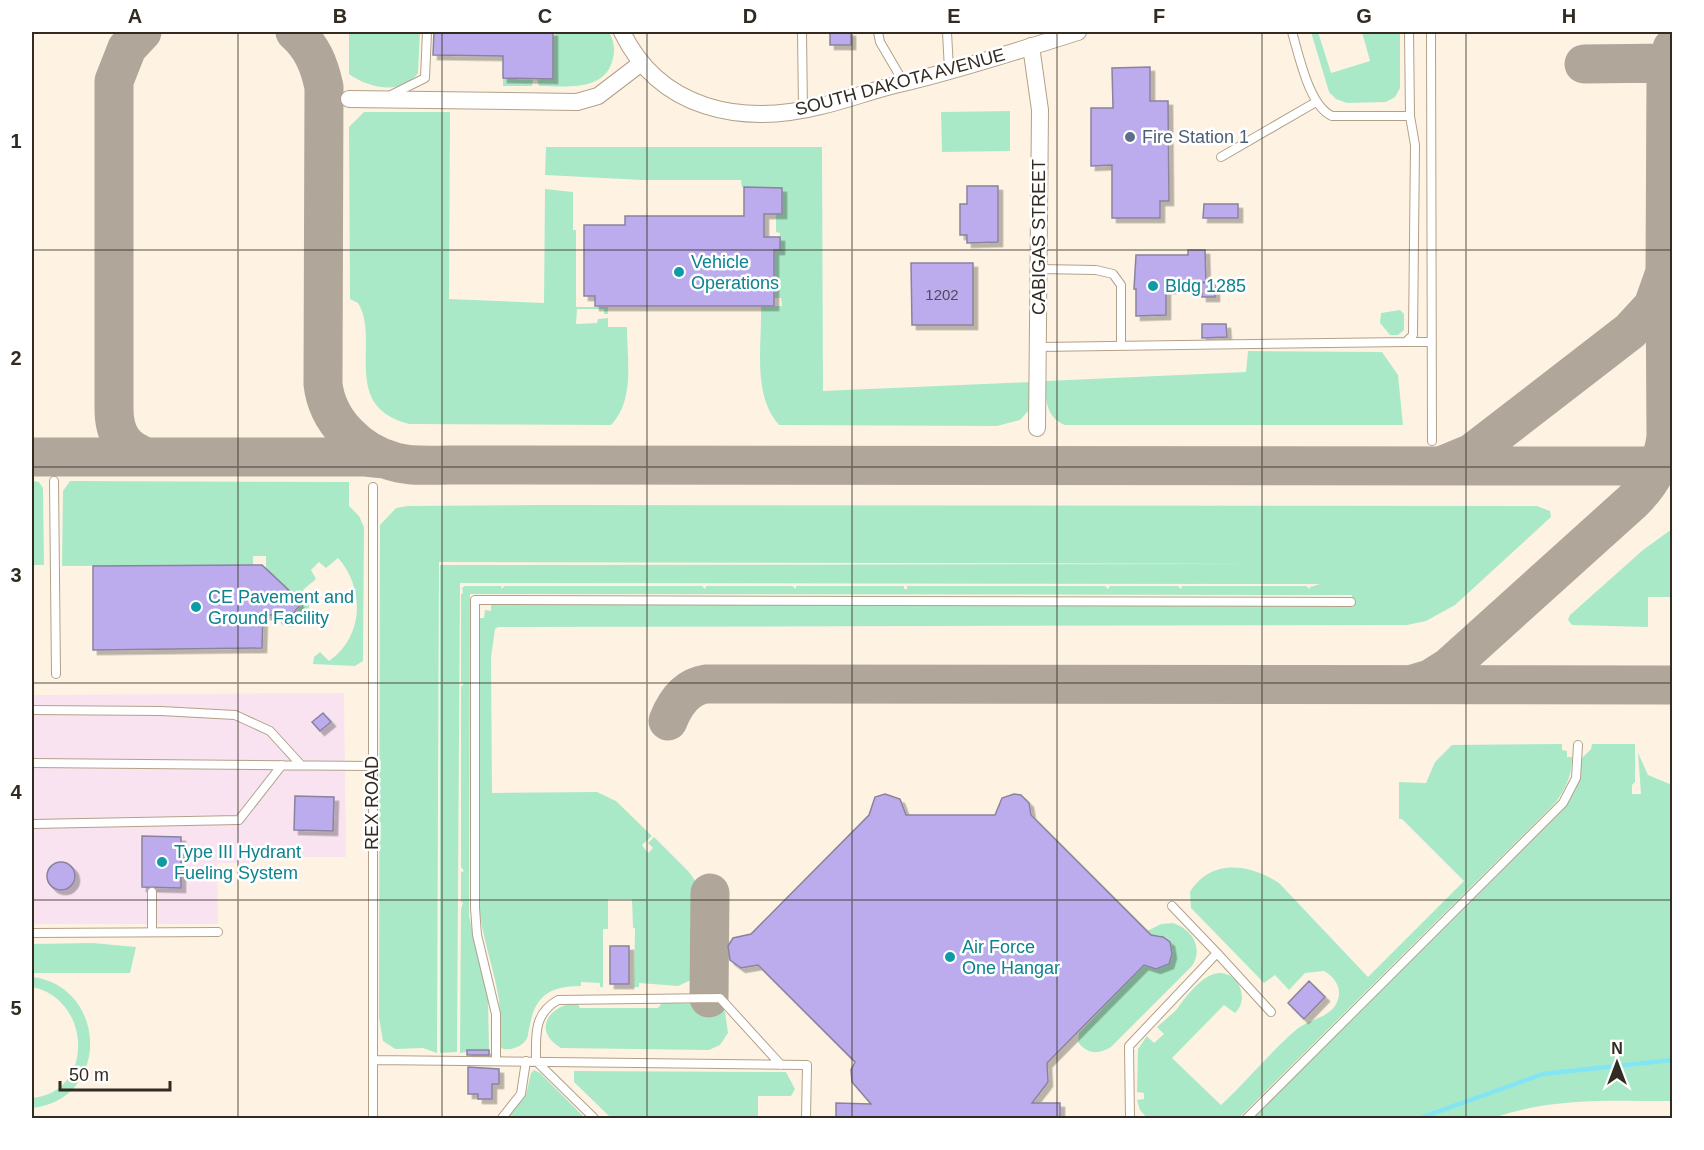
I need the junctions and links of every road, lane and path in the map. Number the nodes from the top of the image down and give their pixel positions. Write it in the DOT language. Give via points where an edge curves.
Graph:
graph roads {
  1 [pos="426,32"];
  2 [pos="622,32"];
  3 [pos="802,32"];
  4 [pos="878,32"];
  5 [pos="947,32"];
  6 [pos="1078,32"];
  7 [pos="1292,32"];
  8 [pos="1409,32"];
  9 [pos="1431,32"];
  10 [pos="1031,46"];
  11 [pos="640,64"];
  12 [pos="949,70"];
  13 [pos="904,83"];
  14 [pos="349,99"];
  15 [pos="383,99"];
  16 [pos="1316,102"];
  17 [pos="802,110"];
  18 [pos="1410,116"];
  19 [pos="1221,157"];
  20 [pos="1039,269"];
  21 [pos="1406,342"];
  22 [pos="1432,342"];
  23 [pos="1121,346"];
  24 [pos="1038,347"];
  25 [pos="1037,428"];
  26 [pos="1432,441"];
  27 [pos="54,481"];
  28 [pos="373,487"];
  29 [pos="1351,602"];
  30 [pos="56,674"];
  31 [pos="32,710"];
  32 [pos="1578,745"];
  33 [pos="32,763"];
  34 [pos="282,765"];
  35 [pos="301,765"];
  36 [pos="372,766"];
  37 [pos="32,824"];
  38 [pos="152,892"];
  39 [pos="1172,906"];
  40 [pos="152,932"];
  41 [pos="218,932"];
  42 [pos="32,933"];
  43 [pos="1217,953"];
  44 [pos="1271,1012"];
  45 [pos="373,1060"];
  46 [pos="496,1060"];
  47 [pos="526,1061"];
  48 [pos="536,1061"];
  49 [pos="781,1065"];
  50 [pos="373,1119"];
  51 [pos="502,1119"];
  52 [pos="594,1119"];
  53 [pos="806,1119"];
  54 [pos="1130,1119"];
  55 [pos="1248,1119"];
  1 -- 15 [label="lane" via="425,78"];
  2 -- 11 [label="street"];
  3 -- 17 [label="lane"];
  4 -- 13 [label="lane"];
  5 -- 12 [label="lane"];
  6 -- 10 [label="street, SOUTH DAKOTA AVENUE"];
  7 -- 16 [label="lane"];
  8 -- 18 [label="lane"];
  9 -- 22 [label="lane"];
  10 -- 12 [label="street, SOUTH DAKOTA AVENUE"];
  10 -- 20 [label="street, CABIGAS STREET" via="1040,110"];
  11 -- 15 [label="street" via="598,96 577,102"];
  11 -- 17 [label="street, SOUTH DAKOTA AVENUE" via="672,90 711,107 763,114"];
  12 -- 13 [label="street, SOUTH DAKOTA AVENUE"];
  13 -- 17 [label="street, SOUTH DAKOTA AVENUE"];
  14 -- 15 [label="street"];
  16 -- 18 [label="lane" via="1332,116"];
  16 -- 19 [label="lane"];
  18 -- 21 [label="lane" via="1414,145 1413,335"];
  20 -- 23 [label="lane" via="1113,274 1121,285"];
  20 -- 24 [label="street, CABIGAS STREET"];
  21 -- 22 [label="lane"];
  21 -- 23 [label="lane"];
  22 -- 26 [label="lane"];
  23 -- 24 [label="lane"];
  24 -- 25 [label="street, CABIGAS STREET"];
  27 -- 30 [label="lane"];
  28 -- 36 [label="lane, REX ROAD"];
  29 -- 46 [label="lane" via="475,600 475,908 477,936 496,1014"];
  31 -- 35 [label="lane" via="235,715 270,731"];
  32 -- 55 [label="lane" via="1576,778 1563,803"];
  33 -- 34 [label="lane"];
  34 -- 35 [label="lane"];
  34 -- 37 [label="lane" via="239,820"];
  35 -- 36 [label="lane"];
  36 -- 45 [label="lane, REX ROAD"];
  38 -- 40 [label="lane"];
  39 -- 43 [label="lane"];
  40 -- 41 [label="lane"];
  40 -- 42 [label="lane"];
  43 -- 44 [label="lane"];
  43 -- 54 [label="lane" via="1129,1046"];
  45 -- 46 [label="lane"];
  45 -- 50 [label="lane, REX ROAD"];
  46 -- 47 [label="lane"];
  47 -- 48 [label="lane"];
  47 -- 51 [label="lane" via="521,1094"];
  48 -- 49 [label="lane"];
  48 -- 49 [label="lane" via="538,1020 548,1005 558,999 720,998"];
  48 -- 52 [label="lane"];
  49 -- 53 [label="lane" via="807,1065"];
}
